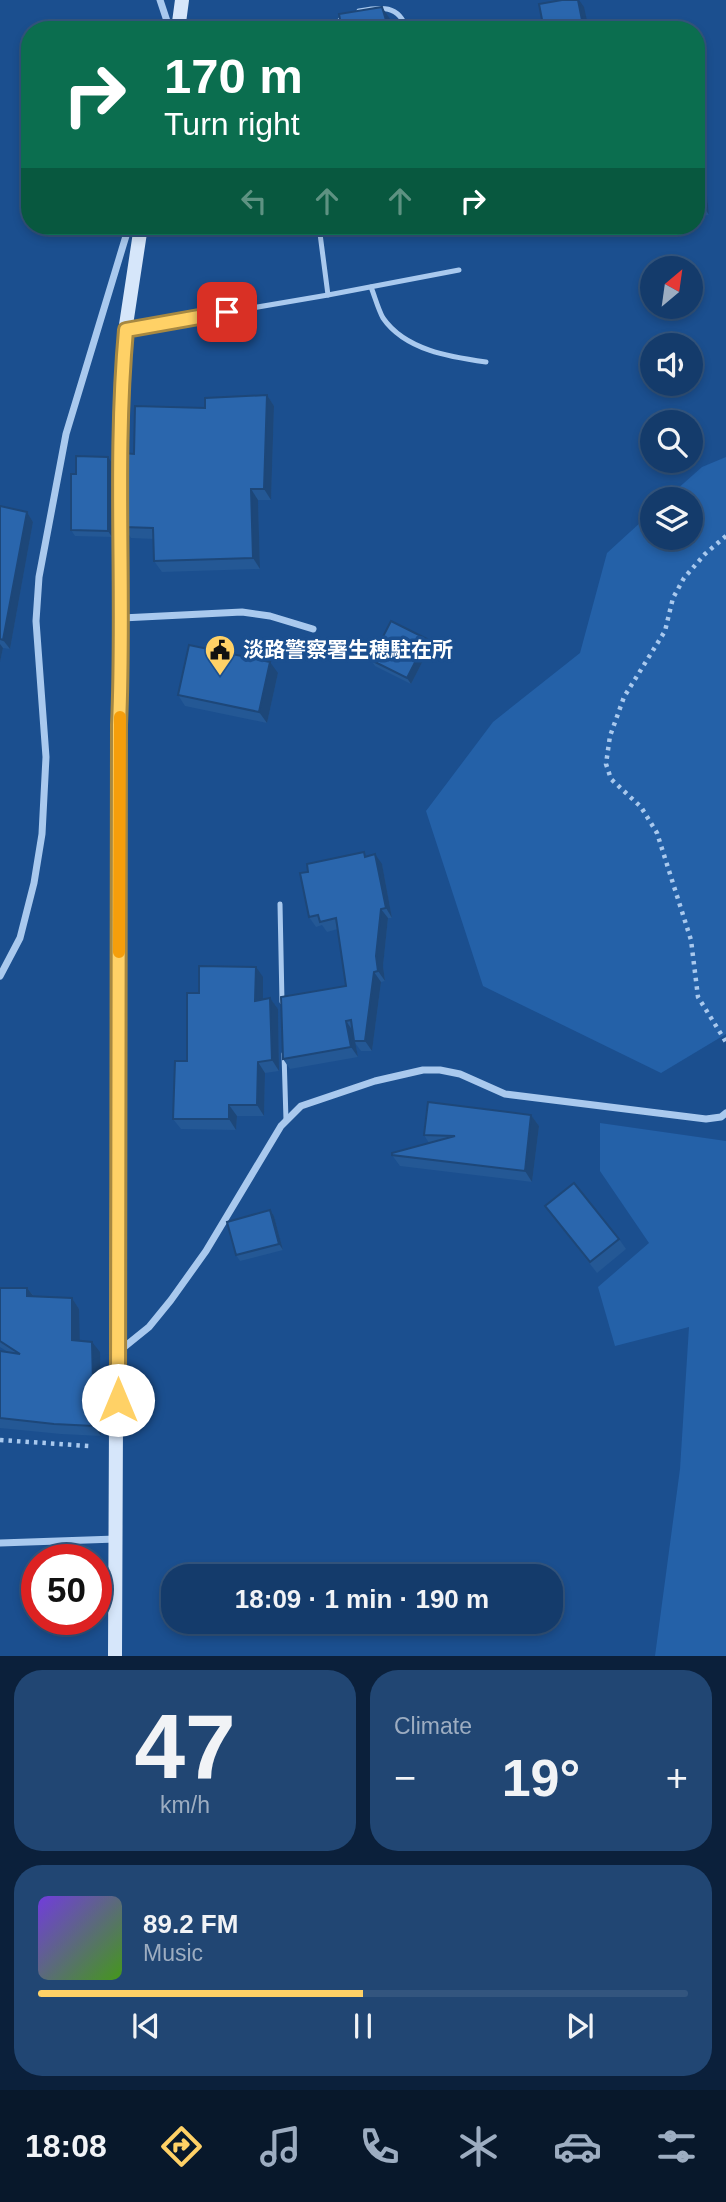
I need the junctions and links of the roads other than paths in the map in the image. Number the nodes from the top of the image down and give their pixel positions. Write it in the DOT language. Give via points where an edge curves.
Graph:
graph roads {
  1 [pos="160,0"];
  2 [pos="182,0"];
  3 [pos="167,21"];
  4 [pos="179,21"];
  5 [pos="340,21"];
  6 [pos="404,21"];
  7 [pos="126,235"];
  8 [pos="140,235"];
  9 [pos="320,235"];
  10 [pos="459,270"];
  11 [pos="371,287"];
  12 [pos="328,295"];
  13 [pos="126,330"];
  14 [pos="486,362"];
  15 [pos="122,618"];
  16 [pos="313,629"];
  17 [pos="280,904"];
  18 [pos="0,976"];
  19 [pos="283,1012"];
  20 [pos="284,1053"];
  21 [pos="726,1113"];
  22 [pos="286,1120"];
  23 [pos="118,1352"];
  24 [pos="116,1539"];
  25 [pos="0,1543"];
  26 [pos="116,1656"];
  1 -- 3 [label="street"];
  2 -- 4 [label="main road"];
  5 -- 6 [label="lane" via="379,7"];
  7 -- 18 [label="street" via="66,434 39,577 36,621 46,757 42,834 20,939"];
  8 -- 13 [label="main road"];
  9 -- 12 [label="lane"];
  10 -- 11 [label="lane"];
  11 -- 12 [label="lane"];
  11 -- 14 [label="lane" via="382,316 409,340 430,351"];
  12 -- 13 [label="lane"];
  13 -- 15 [label="main road" via="121,395"];
  15 -- 16 [label="street" via="242,612"];
  15 -- 23 [label="main road"];
  17 -- 19 [label="lane"];
  20 -- 22 [label="lane"];
  21 -- 22 [label="street" via="706,1119 505,1094 460,1074 423,1070 301,1106"];
  22 -- 23 [label="street" via="192,1271 149,1327"];
  23 -- 24 [label="main road"];
  24 -- 25 [label="street"];
  24 -- 26 [label="main road"];
}
